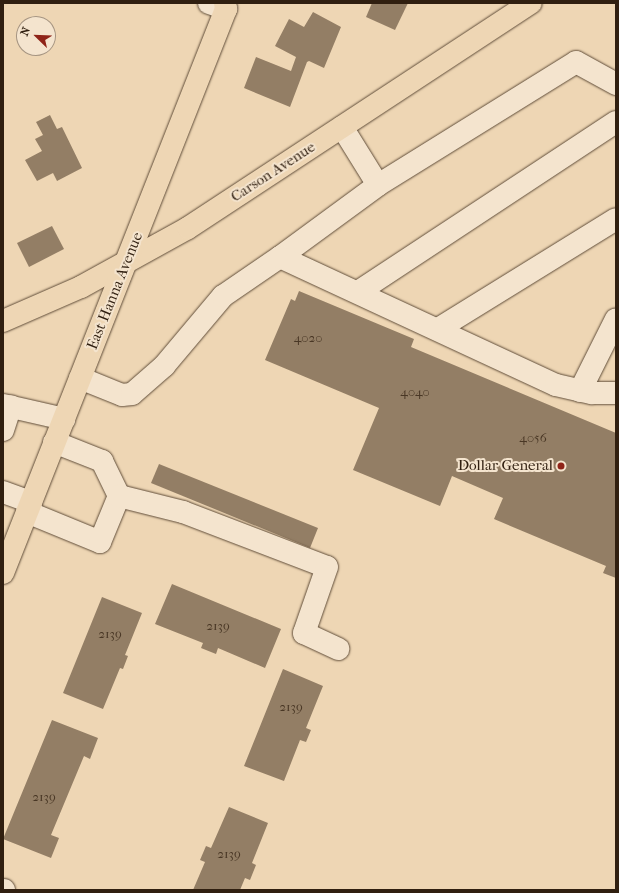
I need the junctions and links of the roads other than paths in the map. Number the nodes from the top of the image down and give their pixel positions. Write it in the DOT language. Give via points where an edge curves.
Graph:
graph roads {
  1 [pos="532,3"];
  2 [pos="225,4"];
  3 [pos="616,84"];
  4 [pos="616,122"];
  5 [pos="342,127"];
  6 [pos="378,185"];
  7 [pos="616,219"];
  8 [pos="280,256"];
  9 [pos="125,264"];
  10 [pos="358,292"];
  11 [pos="616,319"];
  12 [pos="3,321"];
  13 [pos="438,329"];
  14 [pos="80,378"];
  15 [pos="580,391"];
  16 [pos="616,393"];
  17 [pos="7,405"];
  18 [pos="64,419"];
  19 [pos="3,430"];
  20 [pos="54,442"];
  21 [pos="3,492"];
  22 [pos="119,496"];
  23 [pos="29,507"];
  24 [pos="3,572"];
  25 [pos="338,649"];
  1 -- 5 [label="main road, Carson Avenue"];
  2 -- 9 [label="main road, East Hanna Avenue"];
  3 -- 6 [label="lane" via="576,62"];
  4 -- 10 [label="lane"];
  5 -- 6 [label="lane"];
  5 -- 9 [label="main road, Carson Avenue" via="188,228"];
  6 -- 8 [label="lane"];
  7 -- 13 [label="lane"];
  8 -- 10 [label="lane"];
  8 -- 14 [label="lane" via="223,296 164,366 132,394 122,396"];
  9 -- 12 [label="main road, Carson Avenue" via="68,293"];
  9 -- 14 [label="main road, East Hanna Avenue"];
  10 -- 13 [label="lane"];
  11 -- 15 [label="lane"];
  13 -- 15 [label="lane" via="556,385"];
  14 -- 18 [label="main road, East Hanna Avenue"];
  15 -- 16 [label="lane"];
  17 -- 18 [label="lane"];
  17 -- 19 [label="lane"];
  18 -- 20 [label="main road, East Hanna Avenue"];
  20 -- 22 [label="lane" via="102,461"];
  20 -- 23 [label="main road, East Hanna Avenue"];
  21 -- 23 [label="lane"];
  22 -- 23 [label="lane" via="100,542"];
  22 -- 25 [label="lane" via="183,512 327,568 304,633"];
  23 -- 24 [label="main road, East Hanna Avenue"];
}
